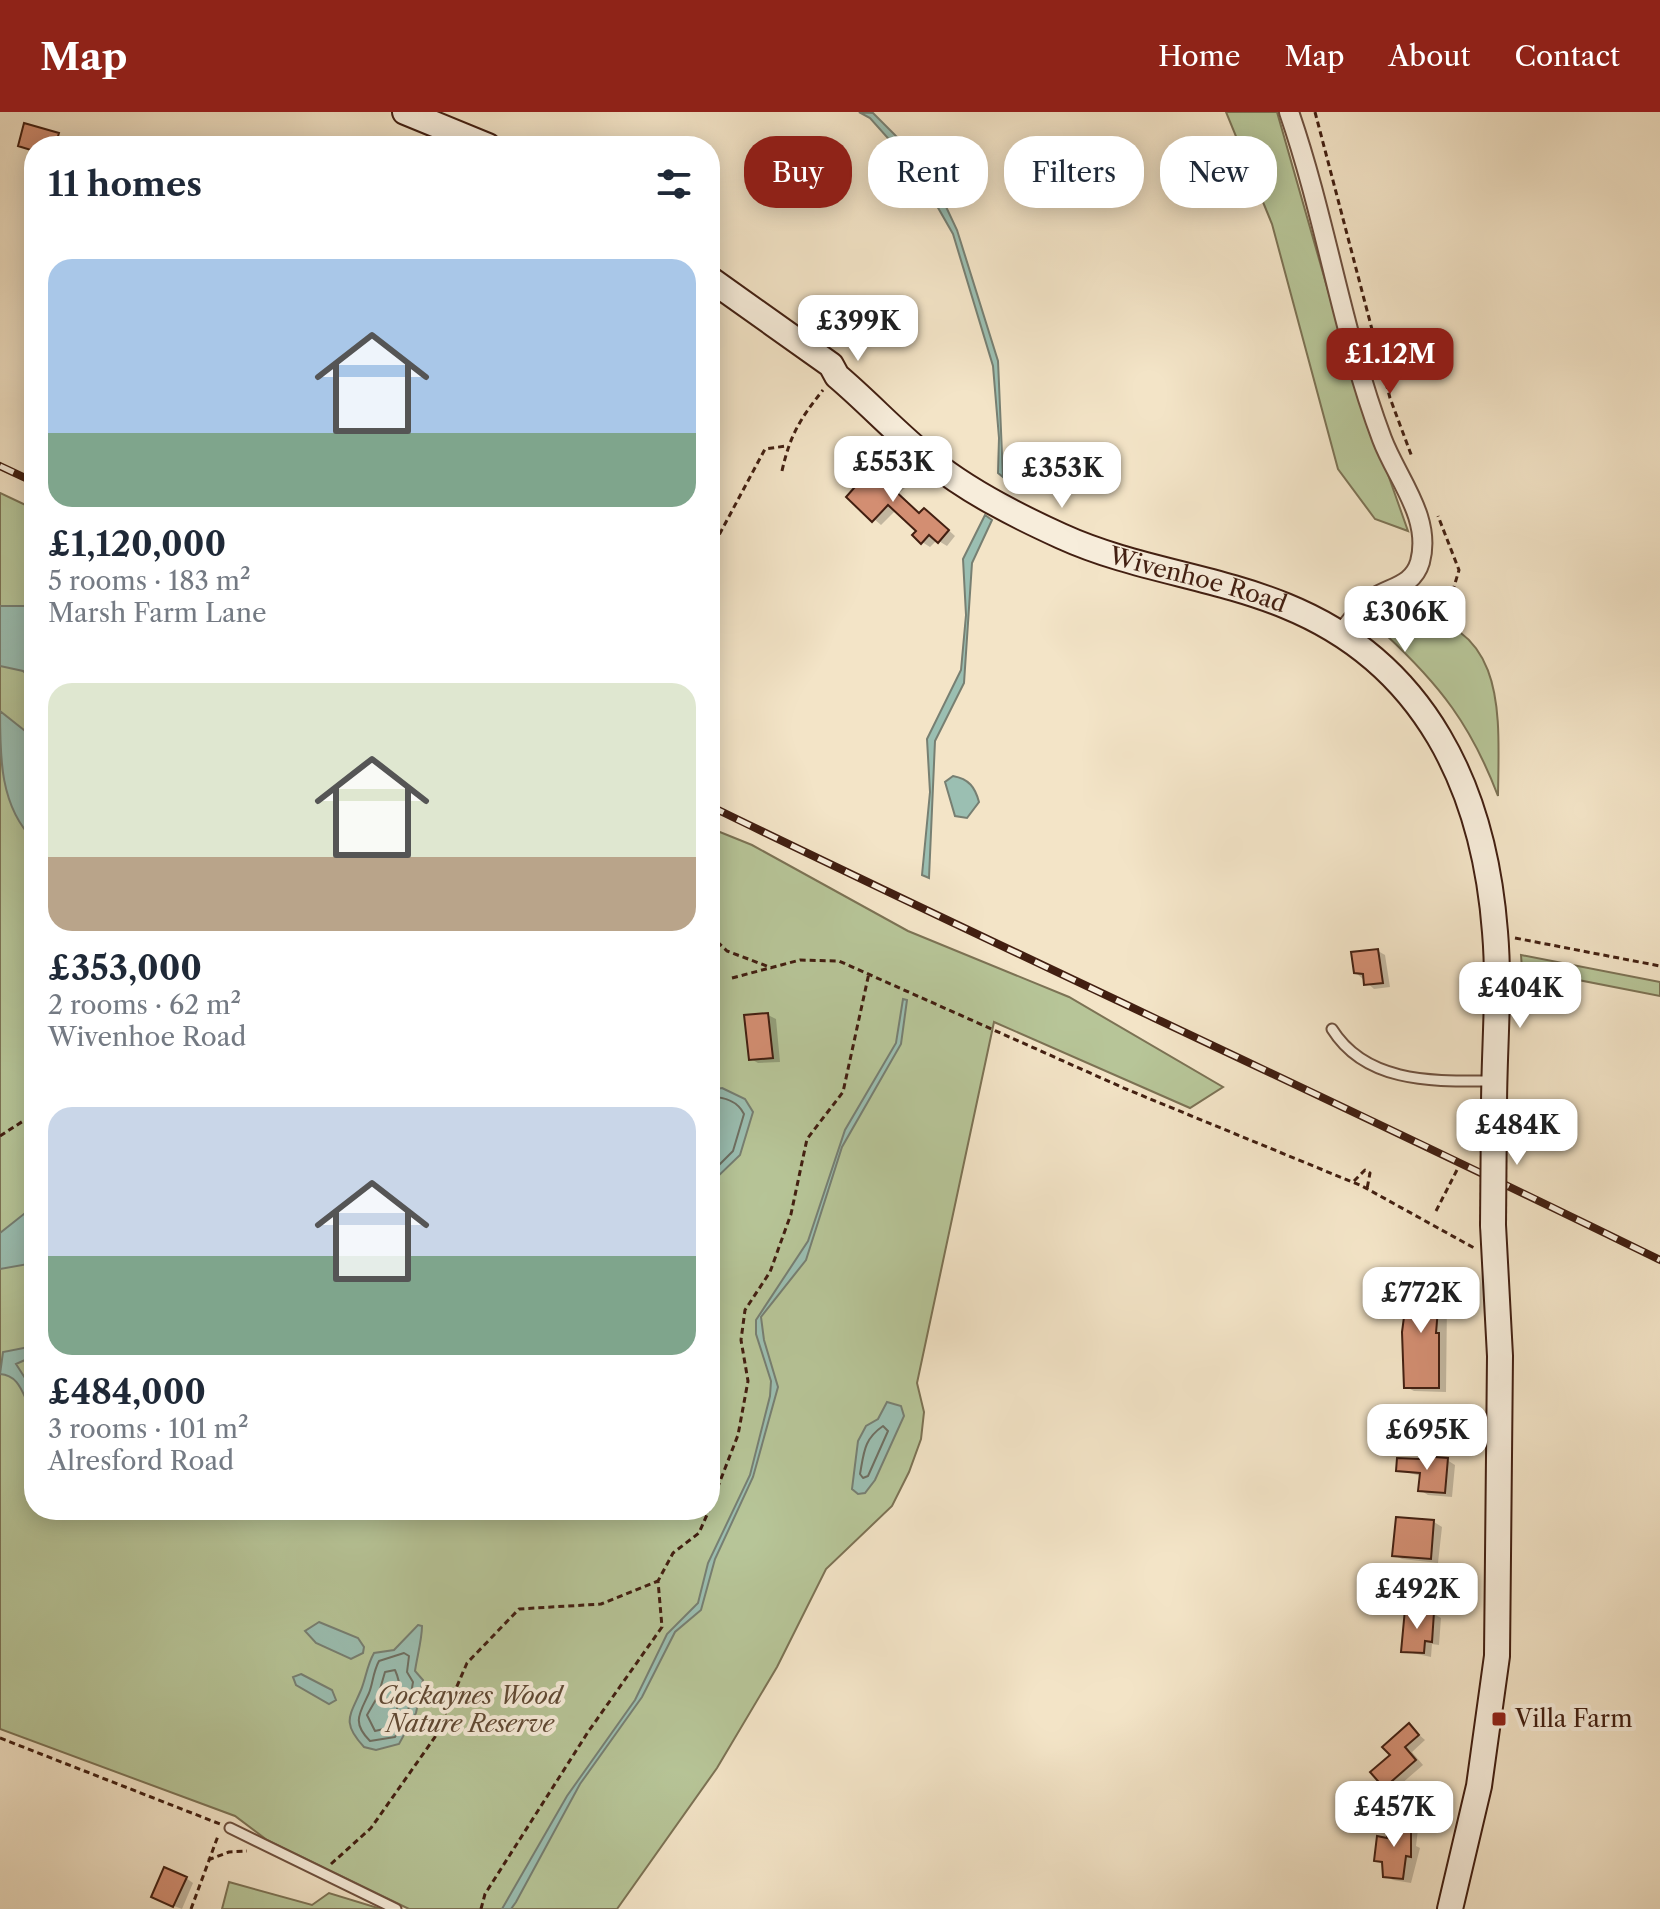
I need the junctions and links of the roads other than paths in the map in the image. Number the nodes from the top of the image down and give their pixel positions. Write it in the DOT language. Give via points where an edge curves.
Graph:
graph roads {
  1 [pos="405,112"];
  2 [pos="1289,112"];
  3 [pos="464,136"];
  4 [pos="720,286"];
  5 [pos="1341,634"];
  6 [pos="1332,1029"];
  7 [pos="1494,1081"];
  8 [pos="226,1826"];
  9 [pos="396,1909"];
  10 [pos="1450,1909"];
  1 -- 3 [label="street"];
  2 -- 5 [label="street" via="1367,396 1423,530 1414,575 1373,599"];
  4 -- 5 [label="street, Wivenhoe Road" via="808,347 930,460 1008,509 1098,552 1263,597"];
  5 -- 7 [label="street, Wivenhoe Road" via="1400,683 1445,745 1467,793 1482,842 1496,934"];
  6 -- 7 [label="lane" via="1343,1047 1405,1078"];
  7 -- 10 [label="street, Wivenhoe Road, bridge" via="1493,1225 1500,1356 1497,1656 1481,1776"];
  8 -- 9 [label="lane"];
}
